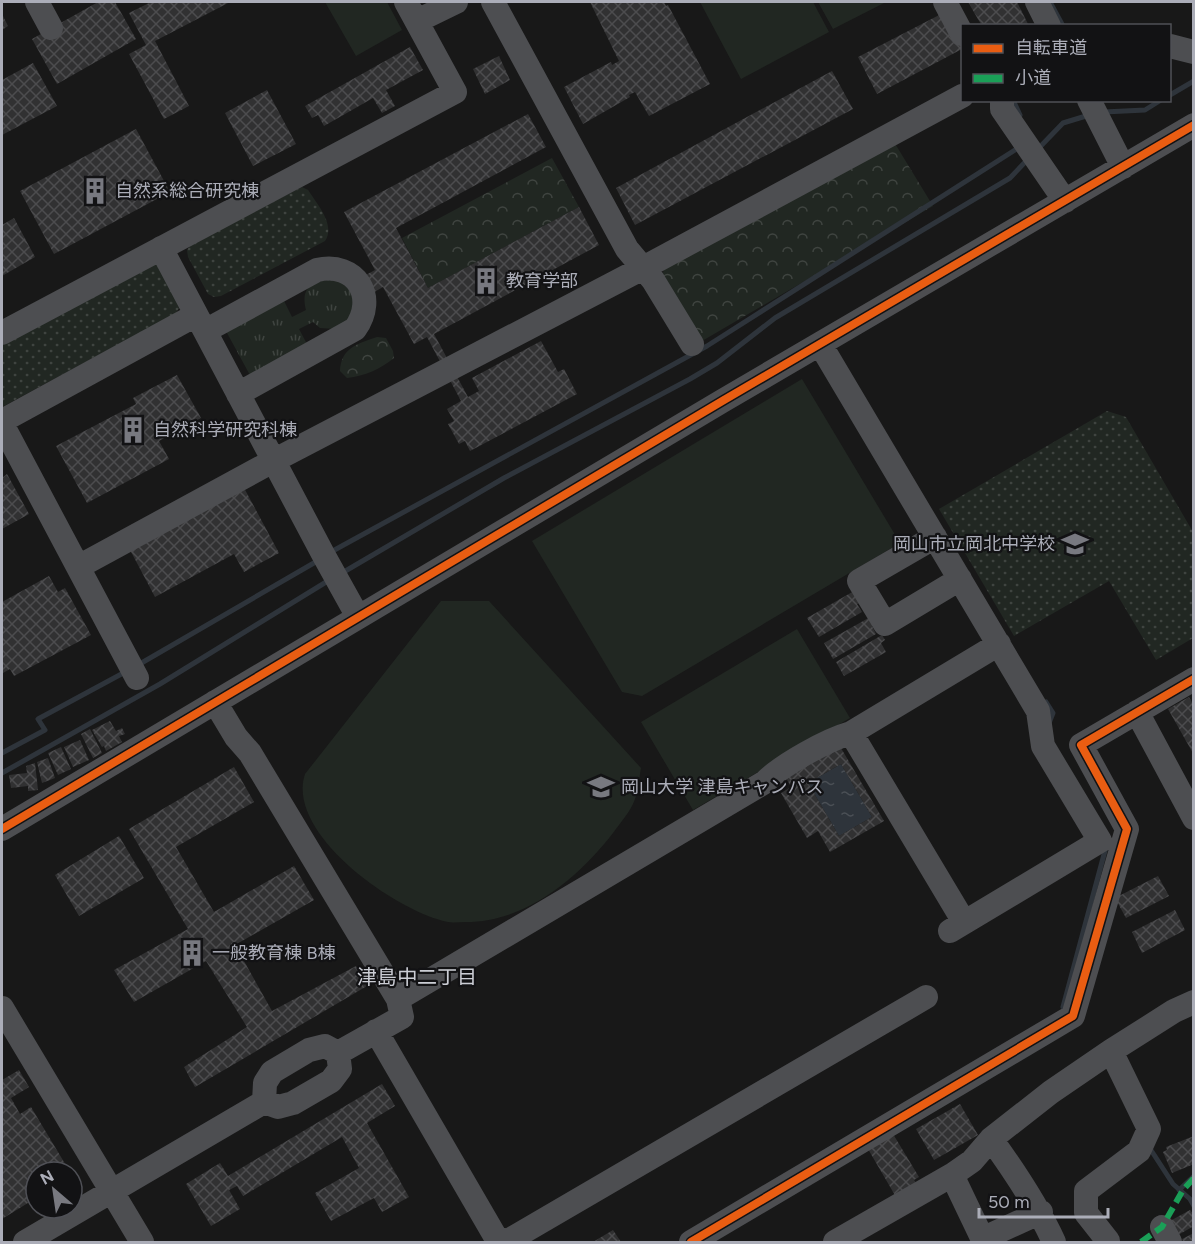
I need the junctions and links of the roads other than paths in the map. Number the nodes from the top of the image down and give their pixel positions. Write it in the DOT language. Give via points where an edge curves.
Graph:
graph roads {
  1 [pos="37,2"];
  2 [pos="456,2"];
  3 [pos="493,2"];
  4 [pos="945,2"];
  5 [pos="1037,2"];
  6 [pos="412,11"];
  7 [pos="1048,24"];
  8 [pos="51,28"];
  9 [pos="961,30"];
  10 [pos="1171,46"];
  11 [pos="1194,52"];
  12 [pos="961,97"];
  13 [pos="1002,102"];
  14 [pos="1090,102"];
  15 [pos="1194,125"];
  16 [pos="1123,167"];
  17 [pos="1065,201"];
  18 [pos="161,248"];
  19 [pos="643,268"];
  20 [pos="201,323"];
  21 [pos="2,333"];
  22 [pos="692,344"];
  23 [pos="820,344"];
  24 [pos="238,394"];
  25 [pos="2,422"];
  26 [pos="273,461"];
  27 [pos="935,537"];
  28 [pos="78,567"];
  29 [pos="960,579"];
  30 [pos="358,617"];
  31 [pos="999,644"];
  32 [pos="133,671"];
  33 [pos="1194,679"];
  34 [pos="215,702"];
  35 [pos="1137,712"];
  36 [pos="851,733"];
  37 [pos="1194,818"];
  38 [pos="2,829"];
  39 [pos="926,997"];
  40 [pos="398,999"];
  41 [pos="1194,1002"];
  42 [pos="2,1008"];
  43 [pos="376,1031"];
  44 [pos="338,1053"];
  45 [pos="1114,1056"];
  46 [pos="264,1102"];
  47 [pos="992,1138"];
  48 [pos="952,1175"];
  49 [pos="111,1192"];
  50 [pos="1041,1212"];
  51 [pos="490,1239"];
  52 [pos="983,1241"];
  53 [pos="1108,1241"];
  54 [pos="26,1242"];
  55 [pos="142,1242"];
  56 [pos="693,1242"];
  57 [pos="836,1242"];
  58 [pos="1054,1242"];
  1 -- 8 [label="street"];
  2 -- 6 [label="street"];
  3 -- 19 [label="street" via="627,249"];
  4 -- 9 [label="street"];
  5 -- 7 [label="street"];
  6 -- 18 [label="street" via="455,92"];
  10 -- 11 [label="street"];
  12 -- 19 [label="street"];
  13 -- 17 [label="street" via="1002,109"];
  14 -- 16 [label="street"];
  15 -- 16 [label="street"];
  16 -- 17 [label="street"];
  17 -- 23 [label="street"];
  18 -- 20 [label="street"];
  18 -- 21 [label="street"];
  19 -- 22 [label="street"];
  19 -- 26 [label="street"];
  20 -- 24 [label="street"];
  20 -- 24 [label="street" via="317,270 344,271 363,289 366,307 355,329"];
  20 -- 25 [label="street"];
  23 -- 27 [label="street"];
  23 -- 30 [label="street"];
  24 -- 26 [label="street"];
  25 -- 28 [label="street"];
  26 -- 28 [label="street"];
  26 -- 30 [label="street"];
  27 -- 29 [label="street"];
  27 -- 29 [label="street" via="859,581 885,624"];
  28 -- 32 [label="street"];
  29 -- 31 [label="street"];
  30 -- 34 [label="street"];
  31 -- 36 [label="street"];
  31 -- 36 [label="street" via="1038,711 1043,746 1100,841 957,926"];
  33 -- 35 [label="street"];
  34 -- 38 [label="street"];
  34 -- 40 [label="street"];
  35 -- 37 [label="street"];
  35 -- 56 [label="street" via="1081,745 1127,829 1073,1016"];
  36 -- 40 [label="street" via="776,772"];
  39 -- 51 [label="street" via="506,1242"];
  40 -- 43 [label="street" via="402,1017"];
  41 -- 45 [label="street" via="1174,1011"];
  42 -- 49 [label="street"];
  43 -- 44 [label="street"];
  43 -- 51 [label="street"];
  44 -- 46 [label="street" via="340,1069 331,1081 293,1103 278,1107"];
  44 -- 46 [label="street" via="325,1046 309,1050 272,1072 265,1083"];
  45 -- 47 [label="street" via="1051,1092"];
  45 -- 53 [label="street" via="1149,1129 1139,1151 1086,1191 1086,1213"];
  46 -- 49 [label="street"];
  47 -- 48 [label="street" via="972,1161"];
  47 -- 50 [label="street"];
  48 -- 52 [label="street"];
  48 -- 57 [label="street"];
  49 -- 54 [label="street"];
  49 -- 55 [label="street"];
  50 -- 52 [label="street"];
  50 -- 58 [label="street"];
}
